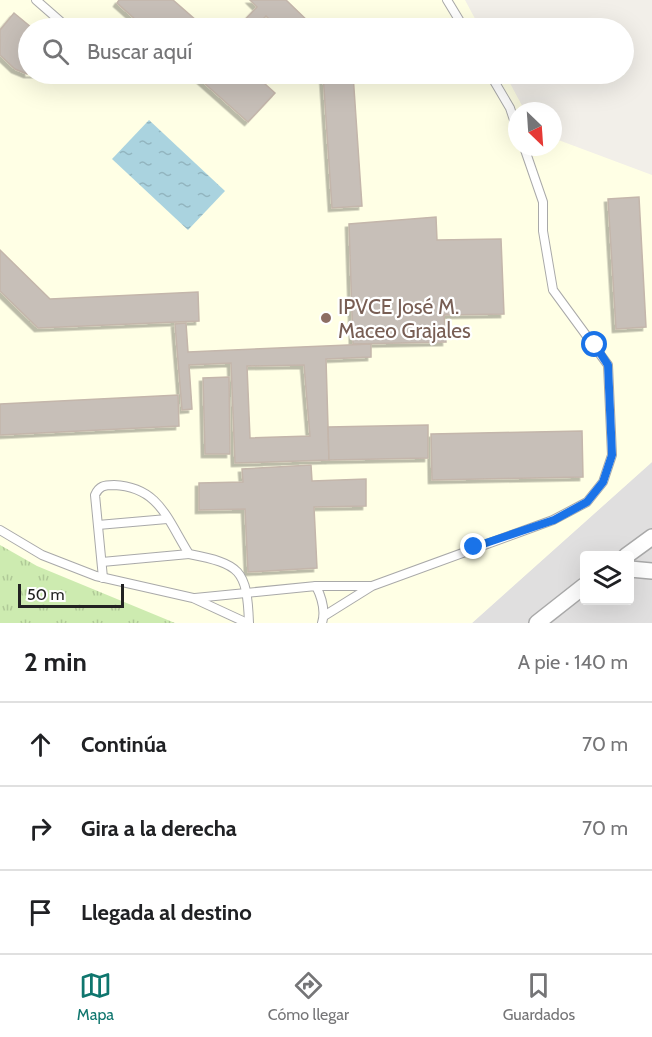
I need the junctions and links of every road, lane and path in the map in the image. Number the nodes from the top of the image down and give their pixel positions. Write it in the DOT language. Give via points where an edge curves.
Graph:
graph roads {
  1 [pos="36,0"];
  2 [pos="447,0"];
  3 [pos="57,18"];
  4 [pos="458,18"];
  5 [pos="496,84"];
  6 [pos="508,105"];
  7 [pos="527,156"];
  8 [pos="167,519"];
  9 [pos="98,525"];
  10 [pos="0,530"];
  11 [pos="652,537"];
  12 [pos="632,551"];
  13 [pos="189,554"];
  14 [pos="102,562"];
  15 [pos="634,569"];
  16 [pos="652,571"];
  17 [pos="103,578"];
  18 [pos="316,586"];
  19 [pos="372,586"];
  20 [pos="580,590"];
  21 [pos="248,593"];
  22 [pos="193,598"];
  23 [pos="323,619"];
  24 [pos="248,623"];
  25 [pos="537,623"];
  1 -- 3 [label="lane"];
  2 -- 4 [label="lane"];
  5 -- 6 [label="lane"];
  7 -- 19 [label="lane" via="543,202 543,231 553,290 608,365 612,455 603,482 587,502 554,520"];
  8 -- 9 [label="lane"];
  8 -- 9 [label="lane" via="152,496 141,489 106,485 95,495"];
  8 -- 13 [label="lane"];
  9 -- 14 [label="lane"];
  10 -- 17 [label="lane" via="42,555"];
  11 -- 12 [label="street"];
  13 -- 14 [label="lane"];
  13 -- 21 [label="lane" via="226,561 241,576"];
  14 -- 17 [label="lane"];
  15 -- 16 [label="street"];
  17 -- 22 [label="lane"];
  18 -- 19 [label="lane"];
  18 -- 21 [label="lane"];
  18 -- 23 [label="lane" via="322,599"];
  19 -- 23 [label="lane"];
  20 -- 25 [label="street"];
  21 -- 22 [label="lane"];
  21 -- 24 [label="lane"];
  22 -- 24 [label="lane"];
}
